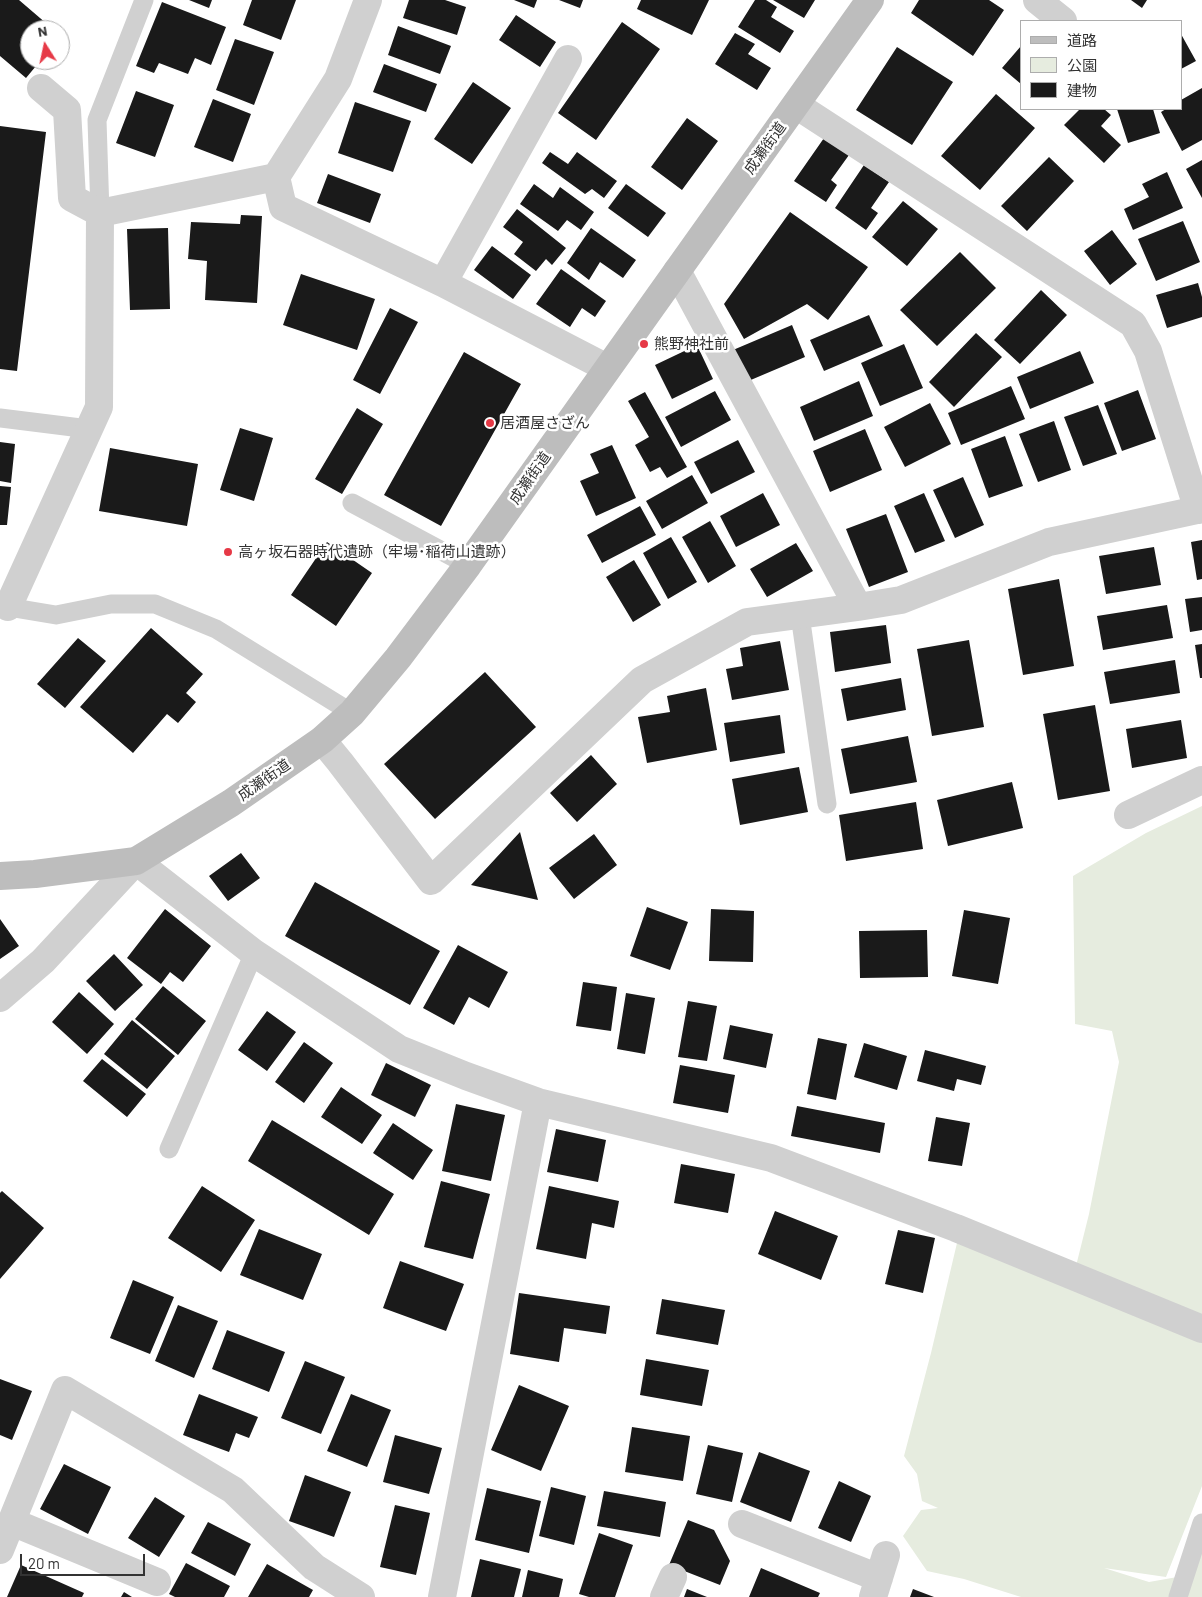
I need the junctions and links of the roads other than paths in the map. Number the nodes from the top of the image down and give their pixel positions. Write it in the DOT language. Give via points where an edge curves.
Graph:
graph roads {
  1 [pos="144,0"];
  2 [pos="368,0"];
  3 [pos="870,0"];
  4 [pos="1037,0"];
  5 [pos="1062,20"];
  6 [pos="568,59"];
  7 [pos="41,88"];
  8 [pos="796,105"];
  9 [pos="276,176"];
  10 [pos="100,213"];
  11 [pos="677,271"];
  12 [pos="443,283"];
  13 [pos="607,368"];
  14 [pos="0,418"];
  15 [pos="89,429"];
  16 [pos="352,503"];
  17 [pos="1200,510"];
  18 [pos="468,564"];
  19 [pos="858,607"];
  20 [pos="3,610"];
  21 [pos="800,615"];
  22 [pos="352,713"];
  23 [pos="322,740"];
  24 [pos="1202,780"];
  25 [pos="827,804"];
  26 [pos="1128,815"];
  27 [pos="136,861"];
  28 [pos="0,876"];
  29 [pos="254,953"];
  30 [pos="0,998"];
  31 [pos="538,1102"];
  32 [pos="169,1149"];
  33 [pos="1202,1329"];
  34 [pos="10,1508"];
  35 [pos="1202,1523"];
  36 [pos="742,1524"];
  37 [pos="0,1550"];
  38 [pos="879,1577"];
  39 [pos="157,1582"];
  40 [pos="361,1597"];
  41 [pos="442,1597"];
  42 [pos="1178,1597"];
  1 -- 10 [label="lane" via="97,120"];
  2 -- 9 [label="street" via="338,79"];
  3 -- 8 [label="main road, 成瀬街道"];
  4 -- 5 [label="street"];
  6 -- 12 [label="street"];
  7 -- 10 [label="street" via="67,110 72,198"];
  8 -- 11 [label="main road, 成瀬街道"];
  8 -- 17 [label="street" via="1133,324 1148,352"];
  9 -- 10 [label="street"];
  9 -- 12 [label="street" via="283,207"];
  10 -- 15 [label="street" via="99,408"];
  11 -- 13 [label="main road, 成瀬街道"];
  11 -- 19 [label="street"];
  12 -- 13 [label="street"];
  13 -- 18 [label="main road, 成瀬街道"];
  14 -- 15 [label="lane"];
  15 -- 20 [label="street"];
  16 -- 18 [label="lane"];
  17 -- 19 [label="street" via="1049,542 901,600"];
  18 -- 22 [label="main road, 成瀬街道" via="398,658"];
  19 -- 21 [label="street"];
  20 -- 22 [label="lane" via="56,615 111,604 154,604 216,629"];
  21 -- 23 [label="street" via="747,622 642,680 431,881"];
  21 -- 25 [label="lane"];
  22 -- 23 [label="main road, 成瀬街道"];
  23 -- 27 [label="main road, 成瀬街道" via="231,803"];
  24 -- 26 [label="street"];
  27 -- 28 [label="main road"];
  27 -- 29 [label="street"];
  27 -- 30 [label="street" via="43,961"];
  29 -- 31 [label="street" via="399,1049"];
  29 -- 32 [label="lane"];
  31 -- 33 [label="street" via="770,1158 956,1228"];
  31 -- 41 [label="street"];
  34 -- 37 [label="street"];
  34 -- 39 [label="street"];
  34 -- 40 [label="street" via="65,1390 233,1490 314,1567"];
  35 -- 42 [label="lane"];
  36 -- 38 [label="street"];
}
